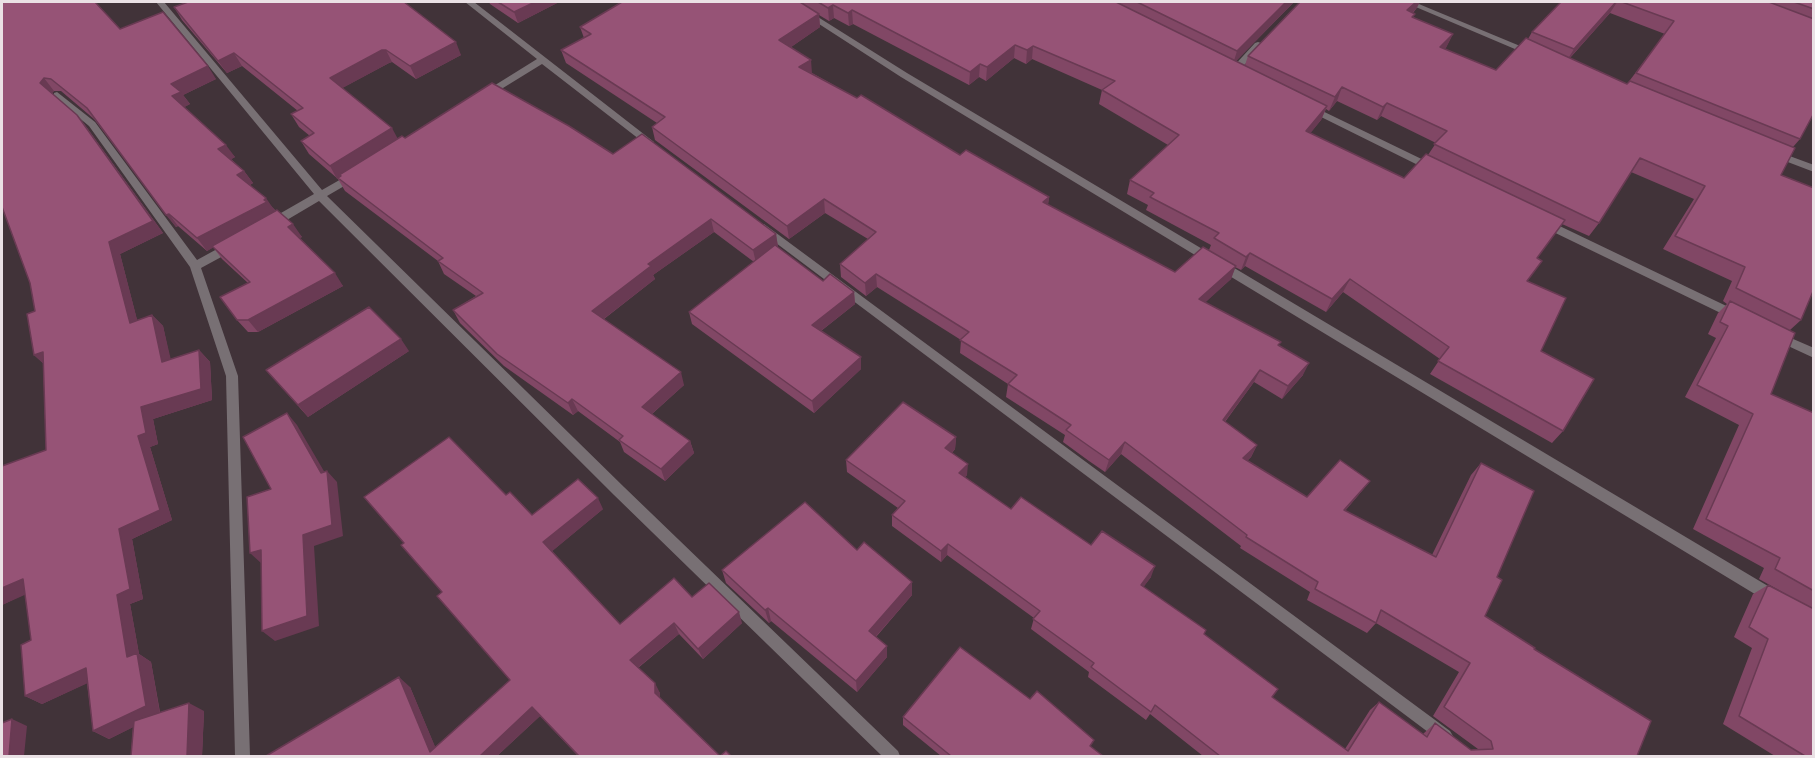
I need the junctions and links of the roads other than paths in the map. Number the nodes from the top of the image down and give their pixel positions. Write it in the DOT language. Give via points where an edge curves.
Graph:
graph roads {
  1 [pos="160,2"];
  2 [pos="469,2"];
  3 [pos="789,2"];
  4 [pos="1408,2"];
  5 [pos="1264,40"];
  6 [pos="1540,56"];
  7 [pos="544,59"];
  8 [pos="1223,65"];
  9 [pos="1234,71"];
  10 [pos="1244,76"];
  11 [pos="57,95"];
  12 [pos="473,102"];
  13 [pos="1298,102"];
  14 [pos="659,150"];
  15 [pos="1770,151"];
  16 [pos="1814,169"];
  17 [pos="1438,170"];
  18 [pos="362,171"];
  19 [pos="321,196"];
  20 [pos="1534,218"];
  21 [pos="753,220"];
  22 [pos="263,229"];
  23 [pos="244,239"];
  24 [pos="195,266"];
  25 [pos="1749,322"];
  26 [pos="1771,333"];
  27 [pos="1814,354"];
  28 [pos="1784,603"];
  29 [pos="1454,742"];
  30 [pos="243,756"];
  31 [pos="893,756"];
  1 -- 19 [label="street"];
  2 -- 7 [label="street"];
  3 -- 28 [label="street" via="904,75"];
  4 -- 6 [label="street"];
  5 -- 9 [label="street"];
  7 -- 12 [label="street"];
  7 -- 14 [label="street"];
  8 -- 9 [label="street"];
  9 -- 10 [label="street"];
  11 -- 24 [label="street" via="92,124"];
  13 -- 17 [label="street"];
  15 -- 16 [label="street"];
  18 -- 19 [label="street"];
  19 -- 22 [label="street"];
  19 -- 31 [label="street" via="618,491"];
  20 -- 25 [label="street"];
  21 -- 29 [label="street"];
  23 -- 24 [label="street"];
  24 -- 30 [label="street" via="232,376"];
  26 -- 27 [label="street"];
}
